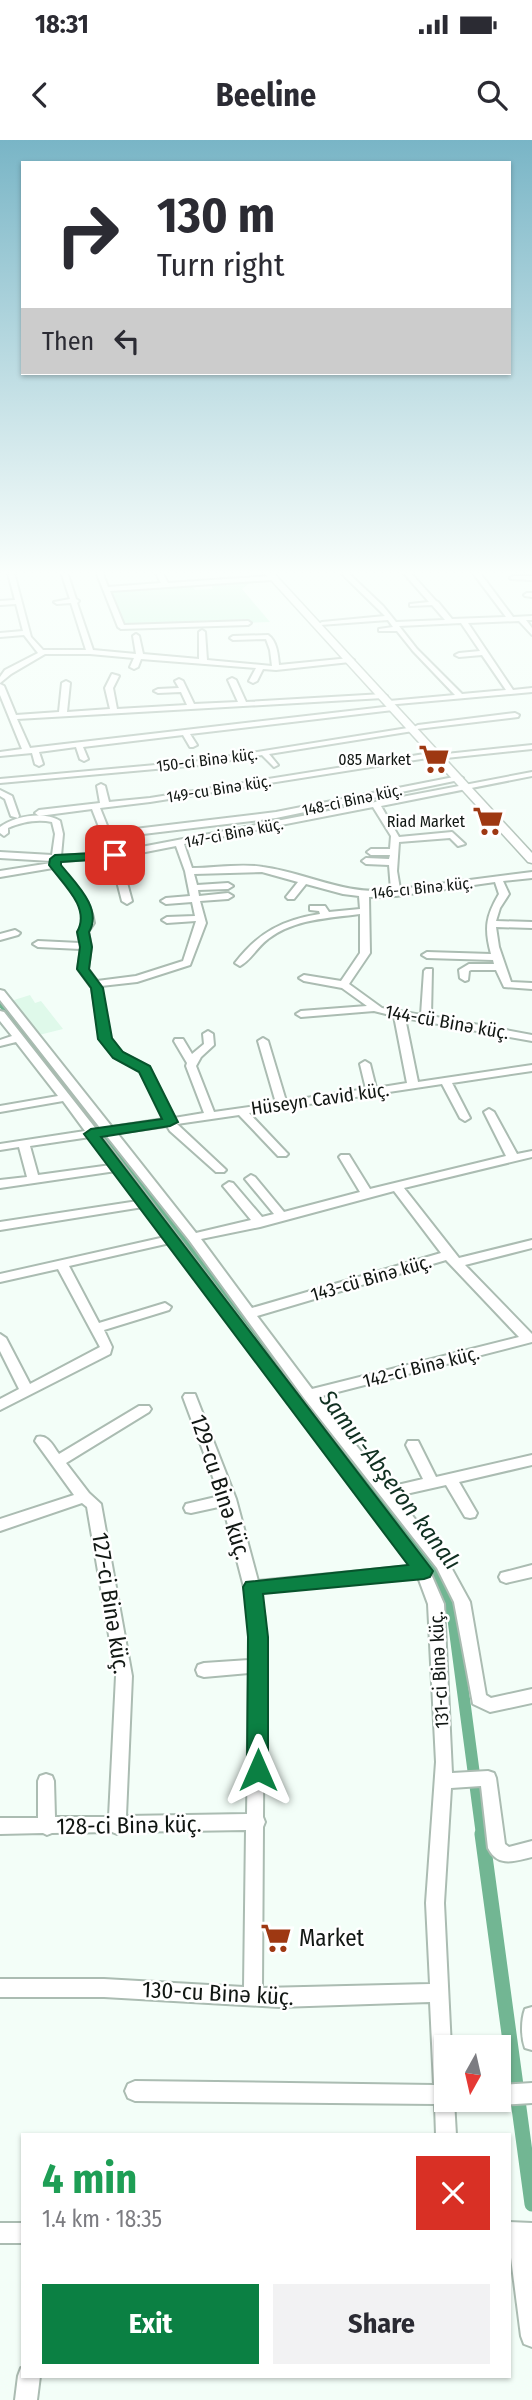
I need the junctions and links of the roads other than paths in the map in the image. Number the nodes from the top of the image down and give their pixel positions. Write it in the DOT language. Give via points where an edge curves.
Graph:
graph roads {
  1 [pos="256,674"];
  2 [pos="364,674"];
  3 [pos="366,674"];
  4 [pos="441,674"];
  5 [pos="498,674"];
  6 [pos="115,676"];
  7 [pos="232,680"];
  8 [pos="179,681"];
  9 [pos="253,681"];
  10 [pos="0,683"];
  11 [pos="66,683"];
  12 [pos="184,690"];
  13 [pos="521,690"];
  14 [pos="532,690"];
  15 [pos="158,691"];
  16 [pos="510,691"];
  17 [pos="460,696"];
  18 [pos="345,698"];
  19 [pos="147,700"];
  20 [pos="532,702"];
  21 [pos="392,703"];
  22 [pos="243,704"];
  23 [pos="192,707"];
  24 [pos="149,709"];
  25 [pos="114,711"];
  26 [pos="63,714"];
  27 [pos="515,715"];
  28 [pos="12,717"];
  29 [pos="415,728"];
  30 [pos="185,732"];
  31 [pos="479,744"];
  32 [pos="79,745"];
  33 [pos="193,745"];
  34 [pos="532,747"];
  35 [pos="0,748"];
  36 [pos="28,748"];
  37 [pos="56,748"];
  38 [pos="487,752"];
  39 [pos="264,753"];
  40 [pos="0,754"];
  41 [pos="442,755"];
  42 [pos="60,760"];
  43 [pos="84,760"];
  44 [pos="38,764"];
  45 [pos="274,765"];
  46 [pos="532,774"];
  47 [pos="0,781"];
  48 [pos="466,781"];
  49 [pos="100,786"];
  50 [pos="0,792"];
  51 [pos="106,805"];
  52 [pos="376,805"];
  53 [pos="95,807"];
  54 [pos="15,816"];
  55 [pos="0,817"];
  56 [pos="280,824"];
  57 [pos="4,833"];
  58 [pos="285,837"];
  59 [pos="396,841"];
  60 [pos="179,843"];
  61 [pos="461,844"];
  62 [pos="532,849"];
  63 [pos="371,852"];
  64 [pos="0,855"];
  65 [pos="115,855"];
  66 [pos="393,857"];
  67 [pos="532,860"];
  68 [pos="366,861"];
  69 [pos="55,862"];
  70 [pos="189,871"];
  71 [pos="0,874"];
  72 [pos="532,875"];
  73 [pos="498,879"];
  74 [pos="304,880"];
  75 [pos="228,891"];
  76 [pos="194,893"];
  77 [pos="396,893"];
  78 [pos="364,894"];
  79 [pos="291,897"];
  80 [pos="127,901"];
  81 [pos="166,901"];
  82 [pos="313,908"];
  83 [pos="363,911"];
  84 [pos="326,916"];
  85 [pos="167,920"];
  86 [pos="200,921"];
  87 [pos="492,925"];
  88 [pos="532,925"];
  89 [pos="213,926"];
  90 [pos="15,933"];
  91 [pos="0,937"];
  92 [pos="38,944"];
  93 [pos="86,946"];
  94 [pos="427,955"];
  95 [pos="499,962"];
  96 [pos="240,963"];
  97 [pos="429,971"];
  98 [pos="304,978"];
  99 [pos="464,978"];
  100 [pos="95,984"];
  101 [pos="344,985"];
  102 [pos="532,986"];
  103 [pos="0,993"];
  104 [pos="376,1009"];
  105 [pos="399,1013"];
  106 [pos="0,1014"];
  107 [pos="301,1014"];
  108 [pos="426,1017"];
  109 [pos="208,1034"];
  110 [pos="18,1038"];
  111 [pos="532,1038"];
  112 [pos="179,1041"];
  113 [pos="263,1041"];
  114 [pos="0,1043"];
  115 [pos="191,1061"];
  116 [pos="365,1064"];
  117 [pos="532,1068"];
  118 [pos="446,1081"];
  119 [pos="414,1086"];
  120 [pos="372,1092"];
  121 [pos="64,1098"];
  122 [pos="3,1105"];
  123 [pos="282,1105"];
  124 [pos="241,1111"];
  125 [pos="489,1112"];
  126 [pos="210,1116"];
  127 [pos="465,1118"];
  128 [pos="170,1122"];
  129 [pos="108,1131"];
  130 [pos="91,1134"];
  131 [pos="24,1144"];
  132 [pos="0,1147"];
  133 [pos="282,1154"];
  134 [pos="532,1154"];
  135 [pos="345,1157"];
  136 [pos="513,1158"];
  137 [pos="118,1167"];
  138 [pos="220,1170"];
  139 [pos="251,1179"];
  140 [pos="34,1180"];
  141 [pos="0,1184"];
  142 [pos="229,1186"];
  143 [pos="397,1187"];
  144 [pos="366,1192"];
  145 [pos="146,1203"];
  146 [pos="282,1217"];
  147 [pos="260,1223"];
  148 [pos="0,1226"];
  149 [pos="193,1237"];
  150 [pos="172,1240"];
  151 [pos="532,1244"];
  152 [pos="452,1259"];
  153 [pos="62,1265"];
  154 [pos="0,1278"];
  155 [pos="165,1307"];
  156 [pos="248,1314"];
  157 [pos="97,1328"];
  158 [pos="0,1338"];
  159 [pos="530,1338"];
  160 [pos="27,1391"];
  161 [pos="309,1395"];
  162 [pos="190,1397"];
  163 [pos="0,1405"];
  164 [pos="144,1409"];
  165 [pos="43,1441"];
  166 [pos="413,1446"];
  167 [pos="532,1460"];
  168 [pos="59,1461"];
  169 [pos="450,1479"];
  170 [pos="432,1483"];
  171 [pos="387,1493"];
  172 [pos="84,1497"];
  173 [pos="229,1499"];
  174 [pos="191,1508"];
  175 [pos="470,1513"];
  176 [pos="0,1525"];
  177 [pos="532,1570"];
  178 [pos="424,1571"];
  179 [pos="506,1577"];
  180 [pos="253,1587"];
  181 [pos="258,1666"];
  182 [pos="204,1670"];
  183 [pos="532,1696"];
  184 [pos="46,1781"];
  185 [pos="444,1781"];
  186 [pos="257,1822"];
  187 [pos="0,1826"];
  188 [pos="117,1826"];
  189 [pos="47,1827"];
  190 [pos="532,1849"];
  191 [pos="0,1988"];
  192 [pos="437,1993"];
  193 [pos="253,1997"];
  194 [pos="532,2016"];
  195 [pos="440,2035"];
  196 [pos="532,2041"];
  197 [pos="135,2091"];
  198 [pos="530,2093"];
  199 [pos="511,2094"];
  200 [pos="434,2095"];
  201 [pos="445,2112"];
  202 [pos="446,2133"];
  203 [pos="0,2233"];
  204 [pos="21,2233"];
  205 [pos="520,2233"];
  206 [pos="532,2336"];
  207 [pos="29,2378"];
  208 [pos="26,2400"];
  1 -- 9 [label="street"];
  2 -- 21 [label="main road"];
  3 -- 21 [label="main road"];
  4 -- 17 [label="street"];
  5 -- 16 [label="street"];
  6 -- 25 [label="street" via="109,688"];
  7 -- 22 [label="street"];
  8 -- 12 [label="street"];
  10 -- 28 [label="street"];
  11 -- 26 [label="street"];
  12 -- 15 [label="street"];
  12 -- 23 [label="street"];
  13 -- 14 [label="street"];
  13 -- 16 [label="street"];
  13 -- 20 [label="street"];
  16 -- 17 [label="street"];
  17 -- 21 [label="street"];
  18 -- 21 [label="street"];
  18 -- 22 [label="street"];
  18 -- 36 [label="street" via="331,708 307,713"];
  19 -- 24 [label="street"];
  21 -- 29 [label="main road"];
  21 -- 30 [label="street" via="237,730"];
  22 -- 23 [label="street"];
  23 -- 24 [label="street"];
  24 -- 25 [label="street"];
  25 -- 26 [label="street"];
  26 -- 28 [label="street"];
  27 -- 29 [label="street, 150-ci Binə küç."];
  28 -- 36 [label="street"];
  29 -- 39 [label="street, 150-ci Binə küç."];
  29 -- 41 [label="main road"];
  30 -- 32 [label="street" via="160,739"];
  30 -- 33 [label="street"];
  31 -- 38 [label="street"];
  32 -- 37 [label="street"];
  32 -- 43 [label="street"];
  34 -- 38 [label="street, 149-cu Binə küç."];
  35 -- 36 [label="street"];
  36 -- 37 [label="street"];
  36 -- 40 [label="street"];
  36 -- 44 [label="street"];
  37 -- 42 [label="street"];
  38 -- 41 [label="street, 149-cu Binə küç."];
  39 -- 45 [label="street"];
  39 -- 47 [label="street, 150-ci Binə küç."];
  41 -- 48 [label="main road"];
  41 -- 51 [label="street, 149-cu Binə küç."];
  46 -- 48 [label="street, 147-ci Binə küç."];
  48 -- 52 [label="street, 147-ci Binə küç."];
  48 -- 53 [label="street, 148-ci Binə küç." via="285,814 118,834 104,830"];
  48 -- 62 [label="main road"];
  48 -- 67 [label="main road"];
  49 -- 51 [label="street"];
  50 -- 54 [label="street" via="9,798"];
  51 -- 53 [label="street, 149-cu Binə küç."];
  52 -- 56 [label="street, 147-ci Binə küç."];
  52 -- 59 [label="street"];
  53 -- 54 [label="street, 149-cu Binə küç."];
  54 -- 55 [label="street, 149-cu Binə küç."];
  56 -- 58 [label="street"];
  56 -- 60 [label="street, 147-ci Binə küç."];
  57 -- 69 [label="street" via="11,823 54,820 59,827"];
  59 -- 61 [label="street" via="452,835"];
  59 -- 66 [label="street"];
  60 -- 65 [label="street, 147-ci Binə küç."];
  60 -- 70 [label="street"];
  63 -- 66 [label="street"];
  64 -- 69 [label="street, 147-ci Binə küç."];
  65 -- 69 [label="street, 147-ci Binə küç."];
  65 -- 80 [label="street"];
  66 -- 68 [label="street"];
  66 -- 77 [label="street"];
  69 -- 71 [label="street"];
  69 -- 93 [label="street" via="87,910"];
  70 -- 74 [label="street, 146-cı Binə küç." via="262,869"];
  70 -- 76 [label="street"];
  72 -- 73 [label="street, 146-cı Binə küç."];
  73 -- 77 [label="street, 146-cı Binə küç."];
  73 -- 87 [label="street" via="504,894 494,910"];
  74 -- 78 [label="street, 146-cı Binə küç."];
  74 -- 79 [label="street"];
  75 -- 76 [label="street"];
  76 -- 81 [label="street"];
  76 -- 86 [label="street"];
  77 -- 78 [label="street, 146-cı Binə küç."];
  78 -- 83 [label="street"];
  82 -- 84 [label="street" via="322,908"];
  83 -- 84 [label="street"];
  83 -- 101 [label="street" via="365,953"];
  84 -- 96 [label="street" via="274,928"];
  85 -- 86 [label="street"];
  86 -- 89 [label="street"];
  86 -- 100 [label="street" via="187,963 137,979"];
  87 -- 88 [label="street"];
  87 -- 95 [label="street"];
  90 -- 91 [label="street"];
  92 -- 93 [label="street"];
  93 -- 100 [label="street" via="83,969"];
  94 -- 95 [label="street"];
  95 -- 99 [label="street" via="469,967"];
  95 -- 102 [label="street" via="509,986"];
  97 -- 108 [label="street"];
  98 -- 101 [label="street"];
  100 -- 128 [label="street" via="105,1039 118,1055 145,1069"];
  101 -- 104 [label="street, 144-cü Binə küç."];
  103 -- 129 [label="street"];
  104 -- 105 [label="street, 144-cü Binə küç."];
  104 -- 107 [label="street"];
  105 -- 108 [label="street, 144-cü Binə küç."];
  105 -- 119 [label="street"];
  106 -- 110 [label="street, 131-ci Binə küç."];
  108 -- 111 [label="street, 144-cü Binə küç."];
  109 -- 115 [label="street" via="209,1045"];
  110 -- 114 [label="street"];
  110 -- 121 [label="street, 131-ci Binə küç."];
  112 -- 115 [label="street"];
  113 -- 123 [label="street"];
  115 -- 126 [label="street"];
  116 -- 120 [label="street"];
  117 -- 118 [label="street, Hüseyn Cavid küç."];
  118 -- 119 [label="street, Hüseyn Cavid küç."];
  118 -- 127 [label="street"];
  119 -- 120 [label="street, Hüseyn Cavid küç."];
  120 -- 123 [label="street, Hüseyn Cavid küç."];
  121 -- 122 [label="street"];
  121 -- 130 [label="street, 131-ci Binə küç."];
  123 -- 124 [label="street, Hüseyn Cavid küç."];
  124 -- 126 [label="street, Hüseyn Cavid küç."];
  124 -- 133 [label="street"];
  125 -- 136 [label="street"];
  126 -- 128 [label="street, Hüseyn Cavid küç."];
  128 -- 129 [label="street, Hüseyn Cavid küç."];
  128 -- 138 [label="street"];
  129 -- 130 [label="street, Hüseyn Cavid küç."];
  129 -- 149 [label="street"];
  130 -- 131 [label="street"];
  130 -- 137 [label="street, 131-ci Binə küç."];
  131 -- 132 [label="street"];
  131 -- 140 [label="street"];
  134 -- 136 [label="street"];
  135 -- 144 [label="street"];
  136 -- 143 [label="street"];
  137 -- 140 [label="street"];
  137 -- 145 [label="street, 131-ci Binə küç."];
  139 -- 146 [label="street"];
  140 -- 141 [label="street"];
  142 -- 147 [label="street"];
  143 -- 144 [label="street"];
  143 -- 152 [label="street"];
  144 -- 146 [label="street"];
  145 -- 148 [label="street"];
  145 -- 150 [label="street, 131-ci Binə küç."];
  146 -- 147 [label="street"];
  147 -- 149 [label="street"];
  149 -- 156 [label="street"];
  150 -- 153 [label="street"];
  150 -- 178 [label="street, 131-ci Binə küç."];
  151 -- 152 [label="street, 143-cü Binə küç."];
  152 -- 156 [label="street, 143-cü Binə küç."];
  152 -- 159 [label="street"];
  153 -- 154 [label="street"];
  153 -- 157 [label="street"];
  155 -- 157 [label="street"];
  156 -- 161 [label="street"];
  157 -- 160 [label="street" via="105,1351"];
  158 -- 160 [label="street"];
  159 -- 161 [label="street, 142-ci Binə küç."];
  160 -- 163 [label="street"];
  161 -- 171 [label="street"];
  162 -- 173 [label="street, 129-cu Binə küç."];
  164 -- 168 [label="street"];
  165 -- 168 [label="street, 127-ci Binə küç."];
  166 -- 170 [label="street"];
  167 -- 169 [label="street"];
  168 -- 172 [label="street, 127-ci Binə küç."];
  169 -- 170 [label="street"];
  169 -- 175 [label="street"];
  170 -- 171 [label="street"];
  171 -- 183 [label="street" via="446,1570 462,1602 483,1704"];
  172 -- 176 [label="street"];
  172 -- 188 [label="street, 127-ci Binə küç." via="94,1504 122,1655"];
  173 -- 174 [label="street"];
  173 -- 180 [label="street, 129-cu Binə küç."];
  177 -- 179 [label="street"];
  178 -- 180 [label="street"];
  178 -- 185 [label="street, 131-ci Binə küç." via="436,1604"];
  180 -- 181 [label="street, 129-cu Binə küç."];
  181 -- 182 [label="street"];
  181 -- 186 [label="street, 129-cu Binə küç."];
  184 -- 189 [label="street"];
  185 -- 190 [label="street" via="488,1778 497,1848 507,1855"];
  185 -- 192 [label="street, 131-ci Binə küç." via="435,1866"];
  186 -- 188 [label="street, 128-ci Binə küç."];
  186 -- 193 [label="street, 129-cu Binə küç."];
  187 -- 189 [label="street, 128-ci Binə küç."];
  188 -- 189 [label="street, 128-ci Binə küç."];
  191 -- 193 [label="street, 130-cu Binə küç." via="104,1987"];
  192 -- 193 [label="street, 130-cu Binə küç."];
  192 -- 195 [label="street, 131-ci Binə küç."];
  194 -- 196 [label="street"];
  197 -- 200 [label="street"];
  198 -- 199 [label="street"];
  201 -- 202 [label="street, 131-ci Binə küç."];
  203 -- 204 [label="street"];
  205 -- 206 [label="street"];
  207 -- 208 [label="street"];
}
